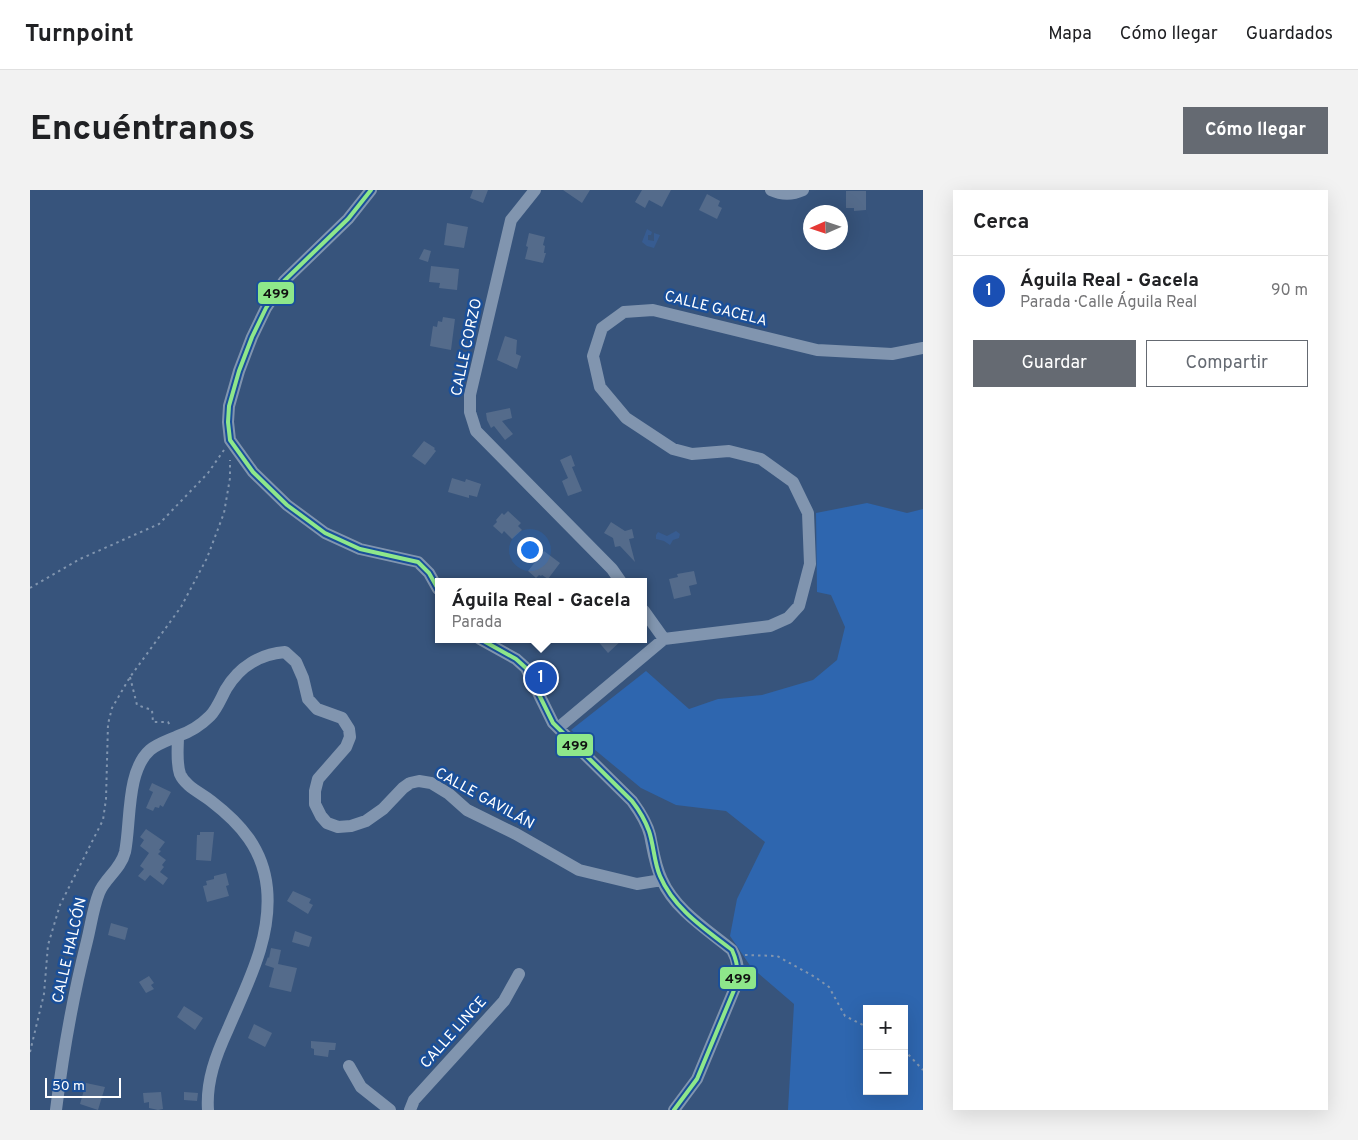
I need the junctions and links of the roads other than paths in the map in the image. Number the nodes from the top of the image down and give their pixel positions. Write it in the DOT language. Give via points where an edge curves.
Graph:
graph roads {
  1 [pos="371,190"];
  2 [pos="535,190"];
  3 [pos="771,190"];
  4 [pos="803,190"];
  5 [pos="923,348"];
  6 [pos="619,578"];
  7 [pos="435,583"];
  8 [pos="647,615"];
  9 [pos="664,639"];
  10 [pos="487,643"];
  11 [pos="558,728"];
  12 [pos="178,736"];
  13 [pos="662,880"];
  14 [pos="519,974"];
  15 [pos="349,1066"];
  16 [pos="678,1108"];
  17 [pos="56,1110"];
  18 [pos="208,1110"];
  19 [pos="390,1110"];
  20 [pos="410,1110"];
  1 -- 7 [label="street" via="348,219 284,281 266,308 239,371 229,406 230,440 252,472 287,505 325,533 360,549 418,562"];
  2 -- 6 [label="street, CALLE CORZO" via="511,220 470,395 470,412 476,431"];
  3 -- 4 [label="street" via="793,194"];
  5 -- 9 [label="street, CALLE GACELA" via="892,354 817,350 653,310 624,312 602,328 593,356 600,387 626,418 673,448 692,454 729,451 760,459 793,482 808,513 810,564 799,606 788,618 770,626"];
  8 -- 9 [label="street"];
  9 -- 11 [label="street"];
  10 -- 11 [label="street" via="526,668"];
  11 -- 13 [label="street" via="632,801 650,834"];
  12 -- 13 [label="street, CALLE GAVILÁN" via="190,732 211,715 229,684 251,662 271,653 285,652 296,662 308,699 317,709 342,718 349,729 346,747 318,779 315,791 315,804 328,823 338,827 366,821 410,783 431,782 467,810 579,870 637,884"];
  12 -- 17 [label="street, CALLE HALCÓN" via="150,750 135,778 125,853 116,871 99,891 80,969"];
  12 -- 18 [label="street" via="181,776 249,837 261,858 267,888 267,918 261,950 217,1055 211,1075"];
  13 -- 16 [label="street" via="685,911 732,950 738,963 738,982 697,1079"];
  14 -- 20 [label="street, CALLE LINCE" via="504,1001 414,1100"];
  15 -- 19 [label="street" via="362,1087"];
}
